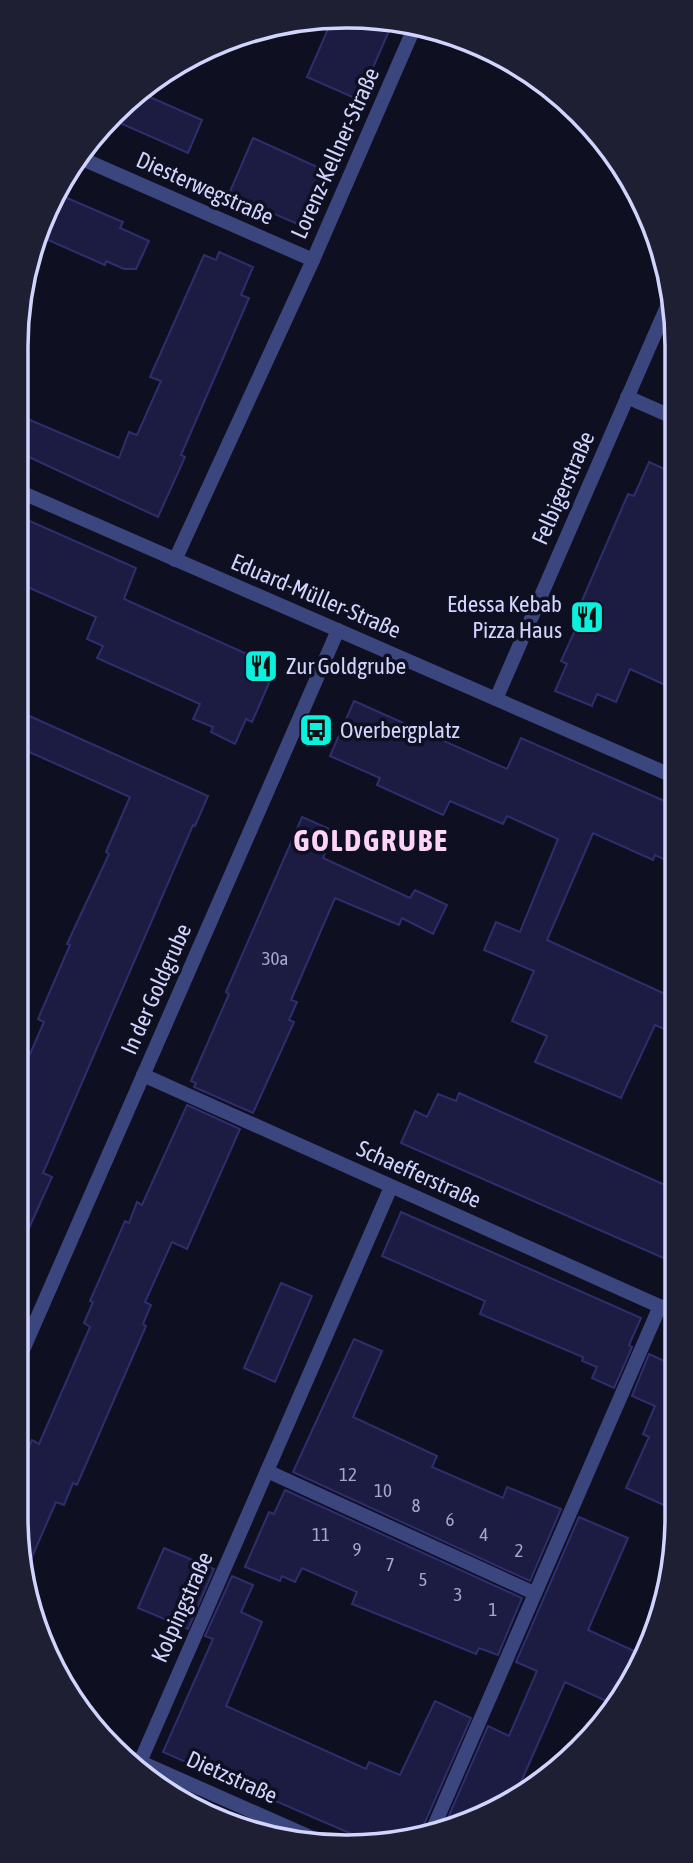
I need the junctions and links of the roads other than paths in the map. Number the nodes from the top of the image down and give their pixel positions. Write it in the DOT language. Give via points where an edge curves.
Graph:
graph roads {
  1 [pos="411,35"];
  2 [pos="88,161"];
  3 [pos="313,260"];
  4 [pos="663,315"];
  5 [pos="627,397"];
  6 [pos="665,414"];
  7 [pos="28,495"];
  8 [pos="175,560"];
  9 [pos="338,630"];
  10 [pos="496,699"];
  11 [pos="665,771"];
  12 [pos="143,1075"];
  13 [pos="391,1187"];
  14 [pos="660,1306"];
  15 [pos="665,1308"];
  16 [pos="28,1339"];
  17 [pos="267,1471"];
  18 [pos="534,1593"];
  19 [pos="140,1759"];
  20 [pos="150,1767"];
  21 [pos="436,1822"];
  22 [pos="296,1831"];
  1 -- 3 [label="street, Lorenz-Kellner-Straße"];
  2 -- 3 [label="street, Diesterwegstraße"];
  3 -- 8 [label="street"];
  4 -- 5 [label="street, Felbigerstraße"];
  5 -- 6 [label="street"];
  5 -- 10 [label="street, Felbigerstraße"];
  7 -- 8 [label="street, Eduard-Müller-Straße"];
  8 -- 9 [label="street, Eduard-Müller-Straße"];
  9 -- 10 [label="street, Eduard-Müller-Straße"];
  9 -- 12 [label="street, In der Goldgrube"];
  10 -- 11 [label="street, Eduard-Müller-Straße"];
  12 -- 13 [label="street, Schaefferstraße"];
  12 -- 16 [label="street, In der Goldgrube"];
  13 -- 14 [label="street, Schaefferstraße"];
  13 -- 17 [label="street, Kolpingstraße"];
  14 -- 15 [label="street, Schaefferstraße"];
  14 -- 18 [label="street"];
  17 -- 18 [label="street"];
  17 -- 19 [label="street, Kolpingstraße"];
  18 -- 21 [label="street"];
  20 -- 22 [label="street, Dietzstraße"];
}
